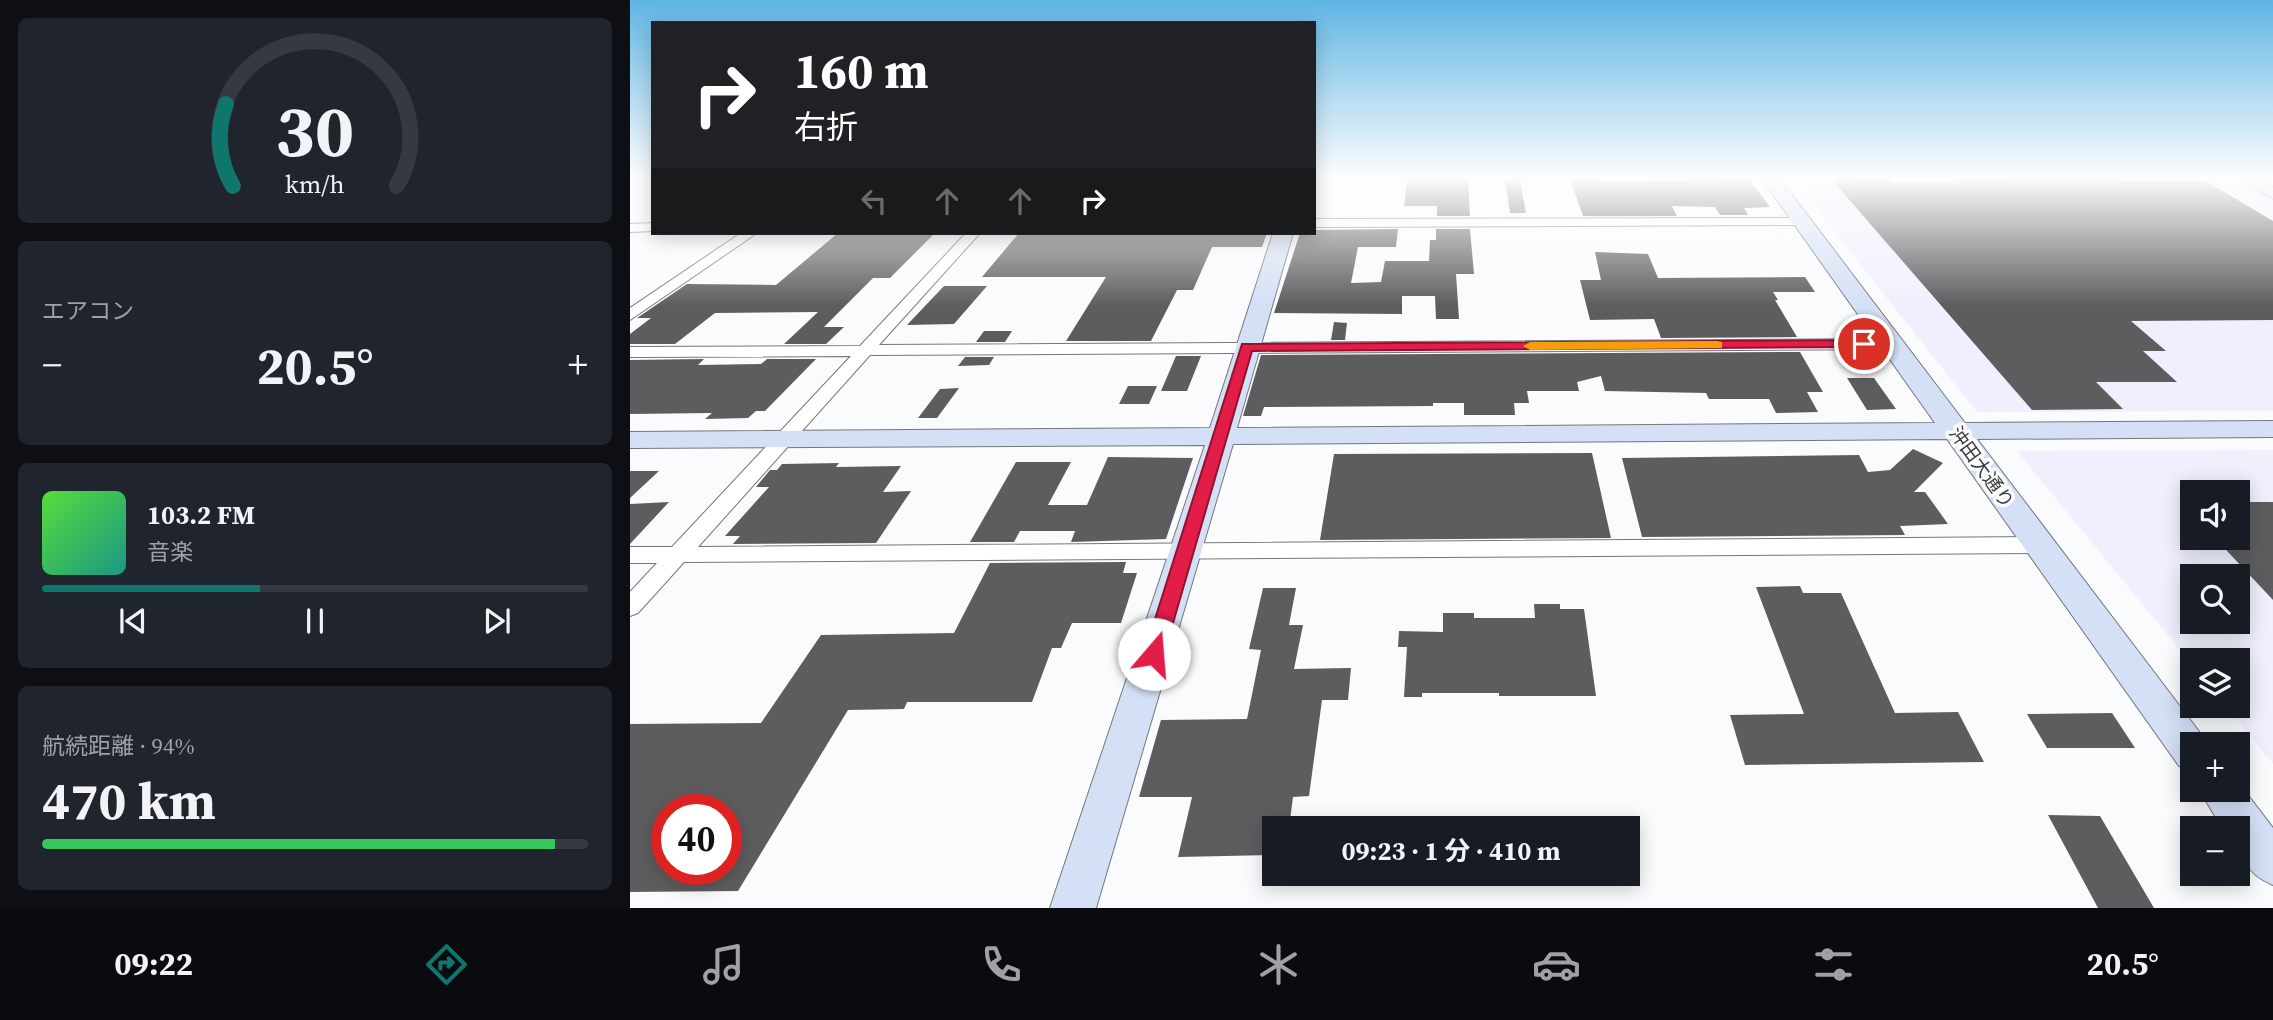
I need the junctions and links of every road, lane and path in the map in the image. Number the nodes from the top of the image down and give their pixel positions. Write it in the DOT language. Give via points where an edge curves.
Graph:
graph roads {
  1 [pos="1802,222"];
  2 [pos="1316,223"];
  3 [pos="651,227"];
  4 [pos="630,228"];
  5 [pos="747,235"];
  6 [pos="970,235"];
  7 [pos="1282,235"];
  8 [pos="630,315"];
  9 [pos="1891,344"];
  10 [pos="1247,347"];
  11 [pos="867,351"];
  12 [pos="630,352"];
  13 [pos="2273,429"];
  14 [pos="1955,431"];
  15 [pos="1219,435"];
  16 [pos="786,439"];
  17 [pos="630,440"];
  18 [pos="2040,545"];
  19 [pos="1186,552"];
  20 [pos="630,555"];
  21 [pos="678,555"];
  22 [pos="630,607"];
  23 [pos="2180,736"];
  24 [pos="2228,802"];
  25 [pos="2273,863"];
  26 [pos="1073,908"];
  1 -- 2 [label="street"];
  1 -- 9 [label="street, 沖田大通り"];
  3 -- 4 [label="street"];
  5 -- 8 [label="street"];
  6 -- 11 [label="street"];
  7 -- 10 [label="street"];
  9 -- 10 [label="street"];
  9 -- 14 [label="street, 沖田大通り"];
  10 -- 11 [label="street"];
  10 -- 15 [label="street"];
  11 -- 12 [label="street"];
  11 -- 16 [label="street"];
  13 -- 14 [label="street"];
  14 -- 15 [label="street"];
  14 -- 18 [label="street, 沖田大通り"];
  15 -- 16 [label="street"];
  15 -- 19 [label="street"];
  16 -- 17 [label="street"];
  16 -- 21 [label="street"];
  18 -- 19 [label="street"];
  18 -- 23 [label="street, 沖田大通り"];
  19 -- 21 [label="street"];
  19 -- 26 [label="street"];
  20 -- 21 [label="street"];
  21 -- 22 [label="street"];
  24 -- 25 [label="street"];
}
